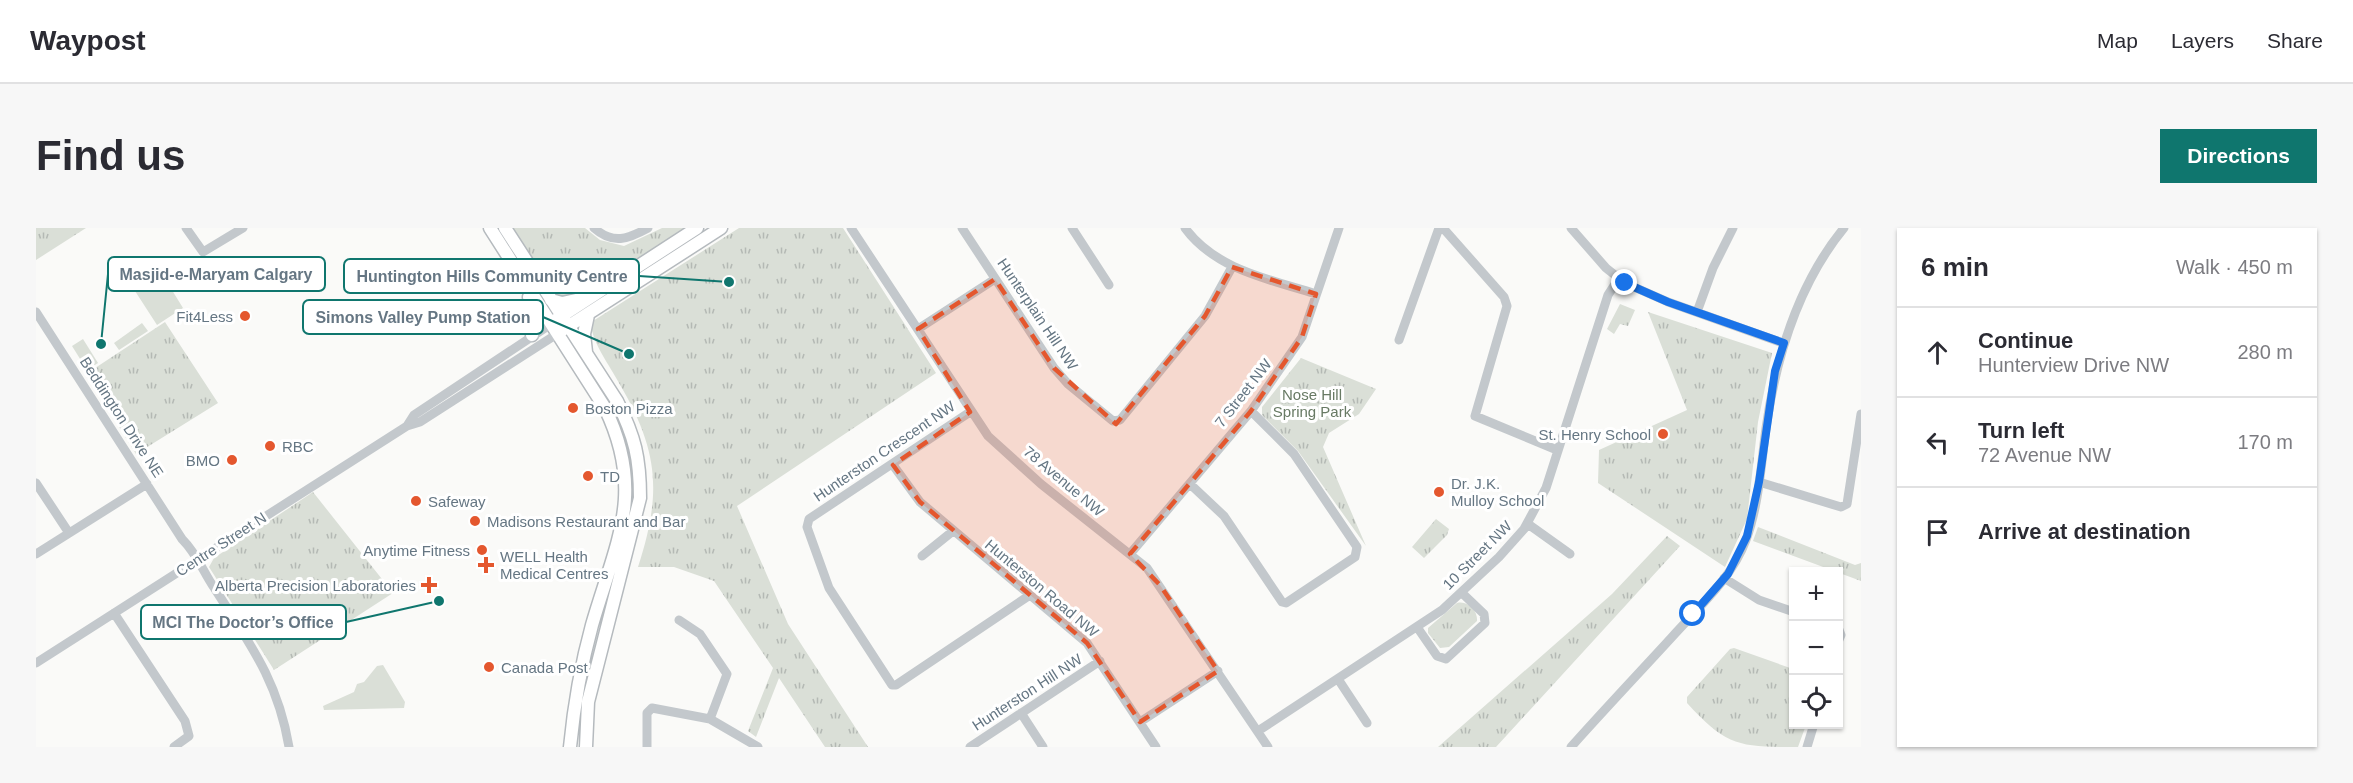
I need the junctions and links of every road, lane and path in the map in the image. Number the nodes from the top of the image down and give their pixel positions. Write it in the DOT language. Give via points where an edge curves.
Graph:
graph roads {
  1 [pos="186,228"];
  2 [pos="243,228"];
  3 [pos="490,228"];
  4 [pos="505,228"];
  5 [pos="594,228"];
  6 [pos="648,228"];
  7 [pos="697,228"];
  8 [pos="721,228"];
  9 [pos="850,228"];
  10 [pos="962,228"];
  11 [pos="1072,228"];
  12 [pos="1185,228"];
  13 [pos="1339,228"];
  14 [pos="1441,228"];
  15 [pos="1571,228"];
  16 [pos="1733,228"];
  17 [pos="1844,228"];
  18 [pos="1232,267"];
  19 [pos="1619,278"];
  20 [pos="994,279"];
  21 [pos="525,282"];
  22 [pos="1109,285"];
  23 [pos="1316,294"];
  24 [pos="595,296"];
  25 [pos="551,300"];
  26 [pos="36,312"];
  27 [pos="1697,312"];
  28 [pos="588,315"];
  29 [pos="558,326"];
  30 [pos="918,329"];
  31 [pos="532,335"];
  32 [pos="1399,340"];
  33 [pos="1784,343"];
  34 [pos="587,356"];
  35 [pos="1251,411"];
  36 [pos="970,412"];
  37 [pos="1861,414"];
  38 [pos="407,426"];
  39 [pos="1557,450"];
  40 [pos="893,465"];
  41 [pos="1759,482"];
  42 [pos="36,483"];
  43 [pos="147,484"];
  44 [pos="1191,484"];
  45 [pos="1528,524"];
  46 [pos="952,531"];
  47 [pos="69,533"];
  48 [pos="36,554"];
  49 [pos="1130,554"];
  50 [pos="1570,554"];
  51 [pos="922,556"];
  52 [pos="196,560"];
  53 [pos="1724,578"];
  54 [pos="1462,593"];
  55 [pos="1030,596"];
  56 [pos="1789,610"];
  57 [pos="114,613"];
  58 [pos="679,620"];
  59 [pos="1417,627"];
  60 [pos="1100,661"];
  61 [pos="36,663"];
  62 [pos="1218,671"];
  63 [pos="1338,679"];
  64 [pos="1021,713"];
  65 [pos="710,719"];
  66 [pos="1140,722"];
  67 [pos="1367,723"];
  68 [pos="1812,729"];
  69 [pos="1258,731"];
  70 [pos="174,747"];
  71 [pos="290,747"];
  72 [pos="570,747"];
  73 [pos="586,747"];
  74 [pos="647,747"];
  75 [pos="758,747"];
  76 [pos="970,747"];
  77 [pos="1043,747"];
  78 [pos="1156,747"];
  79 [pos="1268,747"];
  80 [pos="1571,747"];
  81 [pos="1807,747"];
  1 -- 2 [label="street" via="203,252"];
  3 -- 21 [label="main road"];
  4 -- 25 [label="main road"];
  5 -- 6 [label="street" via="615,240 630,238"];
  7 -- 24 [label="main road, Centre Street N"];
  8 -- 28 [label="main road, Centre Street N"];
  9 -- 30 [label="street, 78 Avenue NW"];
  10 -- 20 [label="street, Hunterplain Hill NW"];
  11 -- 22 [label="street"];
  12 -- 18 [label="street" via="1204,248"];
  13 -- 23 [label="street, 7 Street NW"];
  14 -- 32 [label="street"];
  14 -- 39 [label="street" via="1507,306 1475,416"];
  15 -- 19 [label="street"];
  16 -- 27 [label="street"];
  17 -- 33 [label="street" via="1804,294"];
  18 -- 20 [label="street, Hunterplain Hill NW" via="1205,316 1120,420 1113,421 1054,368"];
  18 -- 23 [label="street"];
  19 -- 27 [label="street" via="1648,294"];
  19 -- 39 [label="street, 10 Street NW" via="1608,295"];
  20 -- 30 [label="street"];
  21 -- 29 [label="main road"];
  21 -- 31 [label="main road" via="534,314"];
  23 -- 35 [label="street, 7 Street NW" via="1302,337"];
  24 -- 25 [label="main road" via="562,303"];
  24 -- 29 [label="main road, Centre Street N"];
  25 -- 29 [label="main road"];
  26 -- 43 [label="street, Beddington Drive NE"];
  27 -- 33 [label="street"];
  28 -- 29 [label="main road, Centre Street N"];
  28 -- 34 [label="main road" via="584,331"];
  29 -- 31 [label="street, Centre Street N"];
  29 -- 34 [label="main road"];
  29 -- 38 [label="street, Centre Street N" via="420,422"];
  29 -- 72 [label="main road" via="605,408 618,437 626,473 624,515 591,627"];
  30 -- 36 [label="street, 78 Avenue NW"];
  31 -- 38 [label="street, Centre Street N" via="414,415"];
  33 -- 41 [label="street" via="1775,371"];
  34 -- 73 [label="main road" via="629,426 640,464 640,498 588,702"];
  35 -- 44 [label="street, 7 Street NW"];
  35 -- 44 [label="street" via="1294,454 1357,547 1354,557 1282,602 1224,516"];
  36 -- 40 [label="street, Hunterston Crescent NW"];
  36 -- 49 [label="street, 78 Avenue NW" via="988,436 1041,484"];
  37 -- 41 [label="street" via="1847,504 1841,507"];
  38 -- 52 [label="street, Centre Street N"];
  39 -- 45 [label="street, 10 Street NW" via="1540,503"];
  40 -- 46 [label="street, Hunterston Road NW" via="920,502"];
  40 -- 55 [label="street, Hunterston Crescent NW" via="809,519 807,527 829,588 892,685"];
  41 -- 53 [label="street" via="1745,542"];
  42 -- 47 [label="street"];
  43 -- 47 [label="street"];
  43 -- 52 [label="street, Beddington Drive NE"];
  44 -- 49 [label="street, 7 Street NW"];
  45 -- 50 [label="street"];
  45 -- 54 [label="street, 10 Street NW"];
  46 -- 51 [label="street"];
  46 -- 55 [label="street, Hunterston Road NW"];
  47 -- 48 [label="street"];
  49 -- 62 [label="street, 78 Avenue NW" via="1160,585"];
  52 -- 57 [label="street, Centre Street N"];
  52 -- 71 [label="street, Beddington Drive NE" via="271,679"];
  53 -- 56 [label="street" via="1759,600"];
  53 -- 80 [label="street"];
  54 -- 59 [label="street, 10 Street NW"];
  54 -- 59 [label="street" via="1484,614 1485,623 1446,659 1437,656"];
  55 -- 60 [label="street, Hunterston Road NW" via="1087,643"];
  57 -- 61 [label="street, Centre Street N"];
  57 -- 70 [label="street" via="185,721 189,736"];
  58 -- 65 [label="street" via="700,634 727,674"];
  59 -- 63 [label="street, 10 Street NW"];
  60 -- 64 [label="street, Hunterston Hill NW"];
  60 -- 66 [label="street, Hunterston Road NW"];
  62 -- 66 [label="street"];
  62 -- 69 [label="street, 78 Avenue NW"];
  63 -- 67 [label="street"];
  63 -- 69 [label="street, 10 Street NW"];
  64 -- 76 [label="street, Hunterston Hill NW"];
  64 -- 77 [label="street"];
  65 -- 74 [label="street" via="652,708 647,713"];
  65 -- 75 [label="street"];
  66 -- 78 [label="street, Hunterston Road NW"];
  68 -- 81 [label="street"];
  69 -- 79 [label="street, 78 Avenue NW"];
}
